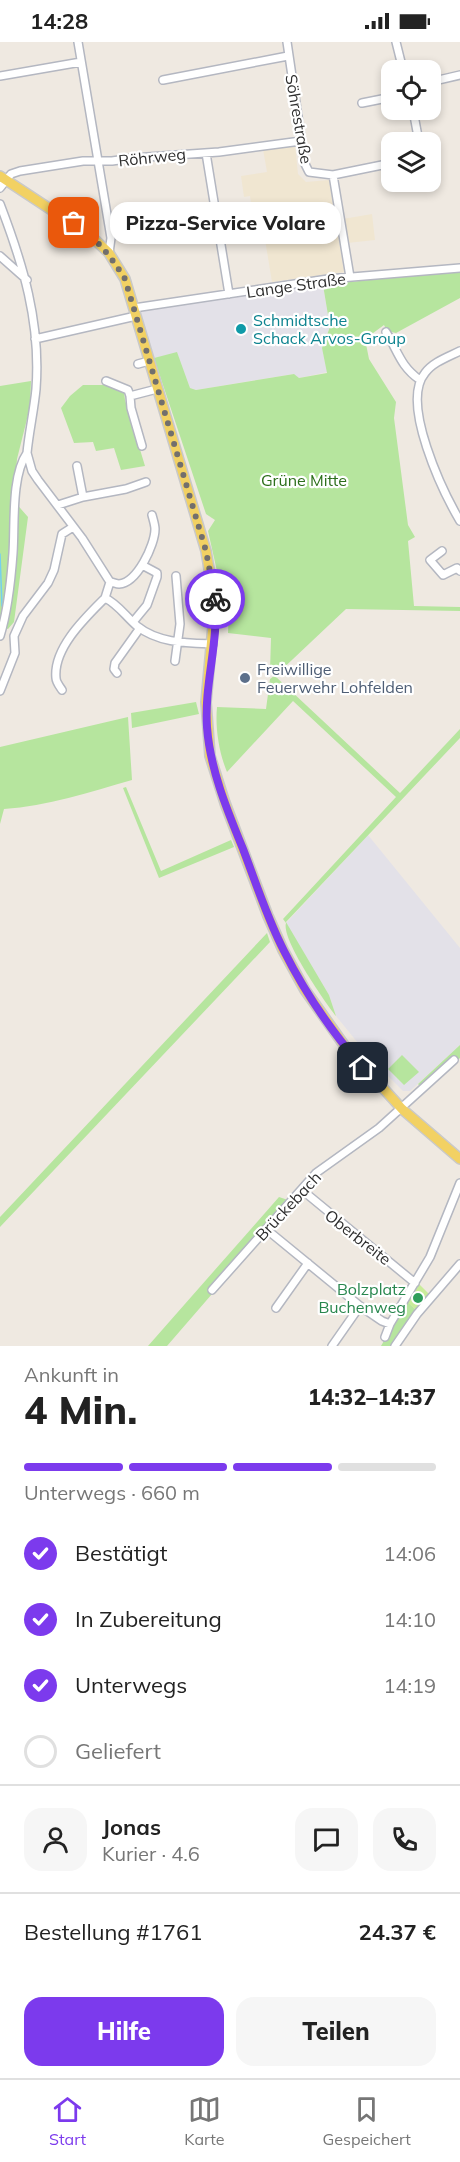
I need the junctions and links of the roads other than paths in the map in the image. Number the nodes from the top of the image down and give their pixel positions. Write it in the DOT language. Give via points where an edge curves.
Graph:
graph roads {
  1 [pos="78,42"];
  2 [pos="287,42"];
  3 [pos="396,42"];
  4 [pos="288,56"];
  5 [pos="400,60"];
  6 [pos="81,62"];
  7 [pos="460,75"];
  8 [pos="0,76"];
  9 [pos="441,79"];
  10 [pos="163,80"];
  11 [pos="381,100"];
  12 [pos="362,104"];
  13 [pos="301,141"];
  14 [pos="206,153"];
  15 [pos="99,161"];
  16 [pos="381,165"];
  17 [pos="333,175"];
  18 [pos="2,181"];
  19 [pos="0,204"];
  20 [pos="109,253"];
  21 [pos="0,256"];
  22 [pos="460,268"];
  23 [pos="350,277"];
  24 [pos="27,280"];
  25 [pos="229,294"];
  26 [pos="135,312"];
  27 [pos="386,332"];
  28 [pos="34,339"];
  29 [pos="460,351"];
  30 [pos="149,361"];
  31 [pos="138,364"];
  32 [pos="420,380"];
  33 [pos="106,381"];
  34 [pos="157,389"];
  35 [pos="130,396"];
  36 [pos="142,446"];
  37 [pos="27,453"];
  38 [pos="77,466"];
  39 [pos="146,482"];
  40 [pos="83,497"];
  41 [pos="58,505"];
  42 [pos="152,515"];
  43 [pos="460,521"];
  44 [pos="73,527"];
  45 [pos="442,551"];
  46 [pos="142,565"];
  47 [pos="460,571"];
  48 [pos="176,576"];
  49 [pos="110,582"];
  50 [pos="105,598"];
  51 [pos="133,622"];
  52 [pos="140,628"];
  53 [pos="0,636"];
  54 [pos="178,642"];
  55 [pos="213,644"];
  56 [pos="175,661"];
  57 [pos="117,674"];
  58 [pos="0,690"];
  59 [pos="62,690"];
  60 [pos="454,1060"];
  61 [pos="402,1109"];
  62 [pos="460,1159"];
  63 [pos="460,1183"];
  64 [pos="302,1190"];
  65 [pos="267,1229"];
  66 [pos="308,1263"];
  67 [pos="460,1264"];
  68 [pos="415,1283"];
  69 [pos="212,1290"];
  70 [pos="360,1306"];
  71 [pos="276,1308"];
  72 [pos="390,1324"];
  73 [pos="385,1337"];
  74 [pos="332,1346"];
  75 [pos="395,1346"];
  1 -- 6 [label="street"];
  2 -- 4 [label="street, Söhrestraße"];
  3 -- 5 [label="street"];
  4 -- 10 [label="street"];
  4 -- 13 [label="street, Söhrestraße"];
  6 -- 8 [label="street"];
  6 -- 15 [label="street"];
  7 -- 9 [label="street"];
  11 -- 12 [label="street"];
  13 -- 14 [label="street, Röhrweg"];
  13 -- 17 [label="street, Söhrestraße" via="309,172"];
  14 -- 15 [label="street, Röhrweg"];
  14 -- 25 [label="street"];
  15 -- 18 [label="street, Röhrweg" via="20,171"];
  15 -- 20 [label="street" via="111,238"];
  16 -- 17 [label="street"];
  17 -- 23 [label="street"];
  18 -- 20 [label="main road" via="74,223"];
  19 -- 24 [label="street"];
  20 -- 26 [label="main road" via="125,279"];
  21 -- 24 [label="street"];
  22 -- 23 [label="street, Lange Straße"];
  23 -- 25 [label="street, Lange Straße"];
  24 -- 28 [label="street"];
  25 -- 26 [label="street, Lange Straße"];
  26 -- 28 [label="street, Lange Straße"];
  26 -- 30 [label="main road"];
  27 -- 32 [label="street" via="402,363"];
  28 -- 37 [label="street" via="36,390"];
  29 -- 32 [label="street" via="435,363"];
  30 -- 31 [label="street"];
  30 -- 34 [label="main road"];
  32 -- 43 [label="street" via="418,406 422,431 441,485"];
  33 -- 35 [label="street" via="128,390"];
  34 -- 35 [label="street"];
  34 -- 55 [label="main road" via="209,566 215,604"];
  35 -- 36 [label="street"];
  37 -- 41 [label="street" via="32,471"];
  37 -- 53 [label="street" via="16,490 13,556"];
  38 -- 40 [label="street"];
  39 -- 40 [label="street"];
  40 -- 41 [label="street"];
  41 -- 44 [label="street"];
  42 -- 46 [label="street" via="154,537"];
  44 -- 49 [label="street"];
  44 -- 58 [label="street" via="62,534 48,583 23,616 14,636 15,653"];
  45 -- 47 [label="street" via="430,560 443,576 453,569"];
  46 -- 49 [label="street" via="126,581"];
  46 -- 51 [label="street" via="157,573 157,577 147,605"];
  48 -- 54 [label="street"];
  49 -- 50 [label="street"];
  50 -- 51 [label="street"];
  50 -- 59 [label="street" via="67,640 57,666 56,679"];
  51 -- 52 [label="street"];
  52 -- 54 [label="street"];
  52 -- 57 [label="street" via="115,663"];
  54 -- 55 [label="street"];
  54 -- 56 [label="street"];
  55 -- 61 [label="main road" via="206,702 210,756 268,916 305,990 333,1031"];
  60 -- 61 [label="street, Brückebach"];
  61 -- 62 [label="main road"];
  61 -- 64 [label="street, Brückebach" via="316,1173"];
  63 -- 68 [label="street" via="430,1257"];
  64 -- 65 [label="street, Brückebach"];
  64 -- 68 [label="street, Oberbreite"];
  65 -- 66 [label="street"];
  65 -- 69 [label="street, Brückebach"];
  66 -- 70 [label="street"];
  66 -- 71 [label="street"];
  67 -- 75 [label="street"];
  68 -- 72 [label="street"];
  70 -- 72 [label="street"];
  70 -- 74 [label="street"];
  72 -- 73 [label="street"];
}
